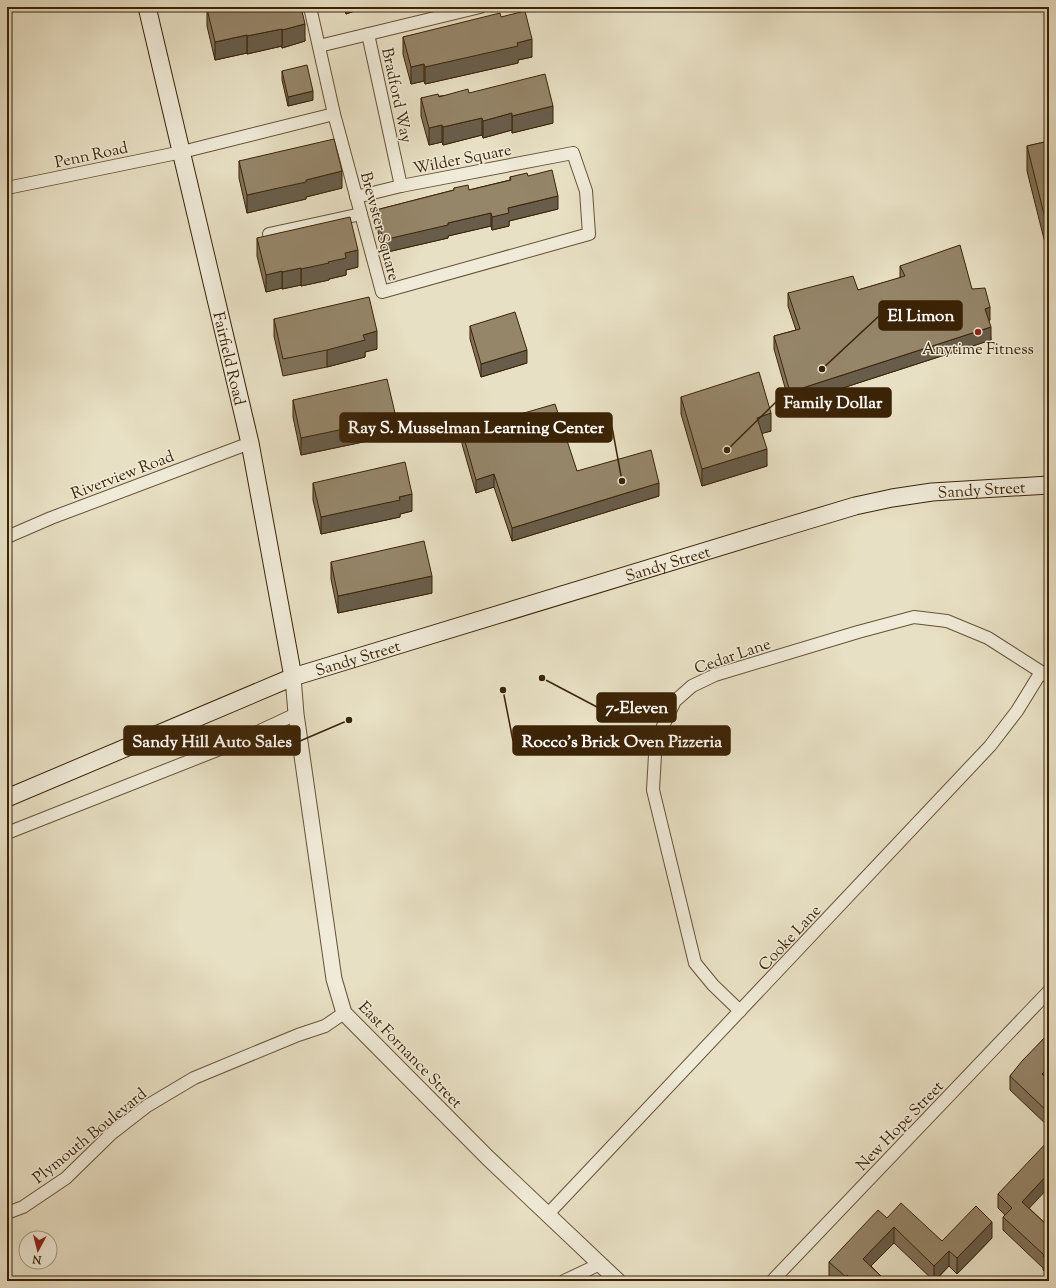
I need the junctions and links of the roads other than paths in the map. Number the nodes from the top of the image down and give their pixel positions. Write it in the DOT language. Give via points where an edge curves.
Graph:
graph roads {
  1 [pos="147,7"];
  2 [pos="310,7"];
  3 [pos="480,7"];
  4 [pos="368,34"];
  5 [pos="320,46"];
  6 [pos="334,114"];
  7 [pos="182,152"];
  8 [pos="400,186"];
  9 [pos="7,188"];
  10 [pos="356,197"];
  11 [pos="361,214"];
  12 [pos="268,234"];
  13 [pos="589,234"];
  14 [pos="250,443"];
  15 [pos="1049,485"];
  16 [pos="7,537"];
  17 [pos="1045,675"];
  18 [pos="293,677"];
  19 [pos="296,714"];
  20 [pos="7,798"];
  21 [pos="7,833"];
  22 [pos="1049,991"];
  23 [pos="740,1011"];
  24 [pos="344,1013"];
  25 [pos="7,1213"];
  26 [pos="548,1214"];
  27 [pos="600,1264"];
  28 [pos="564,1281"];
  29 [pos="618,1281"];
  30 [pos="772,1281"];
  1 -- 7 [label="main road, Fairfield Road"];
  2 -- 5 [label="street, Brewster Square"];
  3 -- 4 [label="street"];
  4 -- 5 [label="street"];
  4 -- 8 [label="street, Bradford Way"];
  5 -- 6 [label="street, Brewster Square"];
  6 -- 7 [label="street, Penn Road"];
  6 -- 10 [label="street, Brewster Square"];
  7 -- 9 [label="street, Penn Road"];
  7 -- 14 [label="main road, Fairfield Road"];
  8 -- 10 [label="street, Wilder Square"];
  8 -- 13 [label="street, Wilder Square" via="573,153 586,190"];
  10 -- 11 [label="street, Brewster Square"];
  11 -- 12 [label="street"];
  11 -- 13 [label="street, Brewster Square" via="382,292"];
  14 -- 16 [label="street, Riverview Road"];
  14 -- 18 [label="main road, Fairfield Road"];
  15 -- 18 [label="main road, Sandy Street" via="932,492 855,506"];
  17 -- 23 [label="street, Cooke Lane" via="990,746"];
  17 -- 23 [label="street, Cedar Lane" via="988,638 947,621 914,617 715,675 692,686 675,701 663,726 655,755 653,790 695,963"];
  18 -- 19 [label="street, Fairfield Road"];
  18 -- 20 [label="main road, Sandy Street"];
  19 -- 21 [label="street" via="230,744"];
  19 -- 24 [label="street, East Fornance Street" via="334,979"];
  22 -- 30 [label="street, New Hope Street"];
  23 -- 26 [label="street, Cooke Lane"];
  24 -- 25 [label="street, Plymouth Boulevard" via="325,1026 194,1078 147,1106 111,1134 66,1178 23,1207"];
  24 -- 26 [label="street, East Fornance Street" via="488,1158"];
  26 -- 27 [label="street, East Fornance Street"];
  27 -- 28 [label="street"];
  27 -- 29 [label="street, East Fornance Street"];
}
